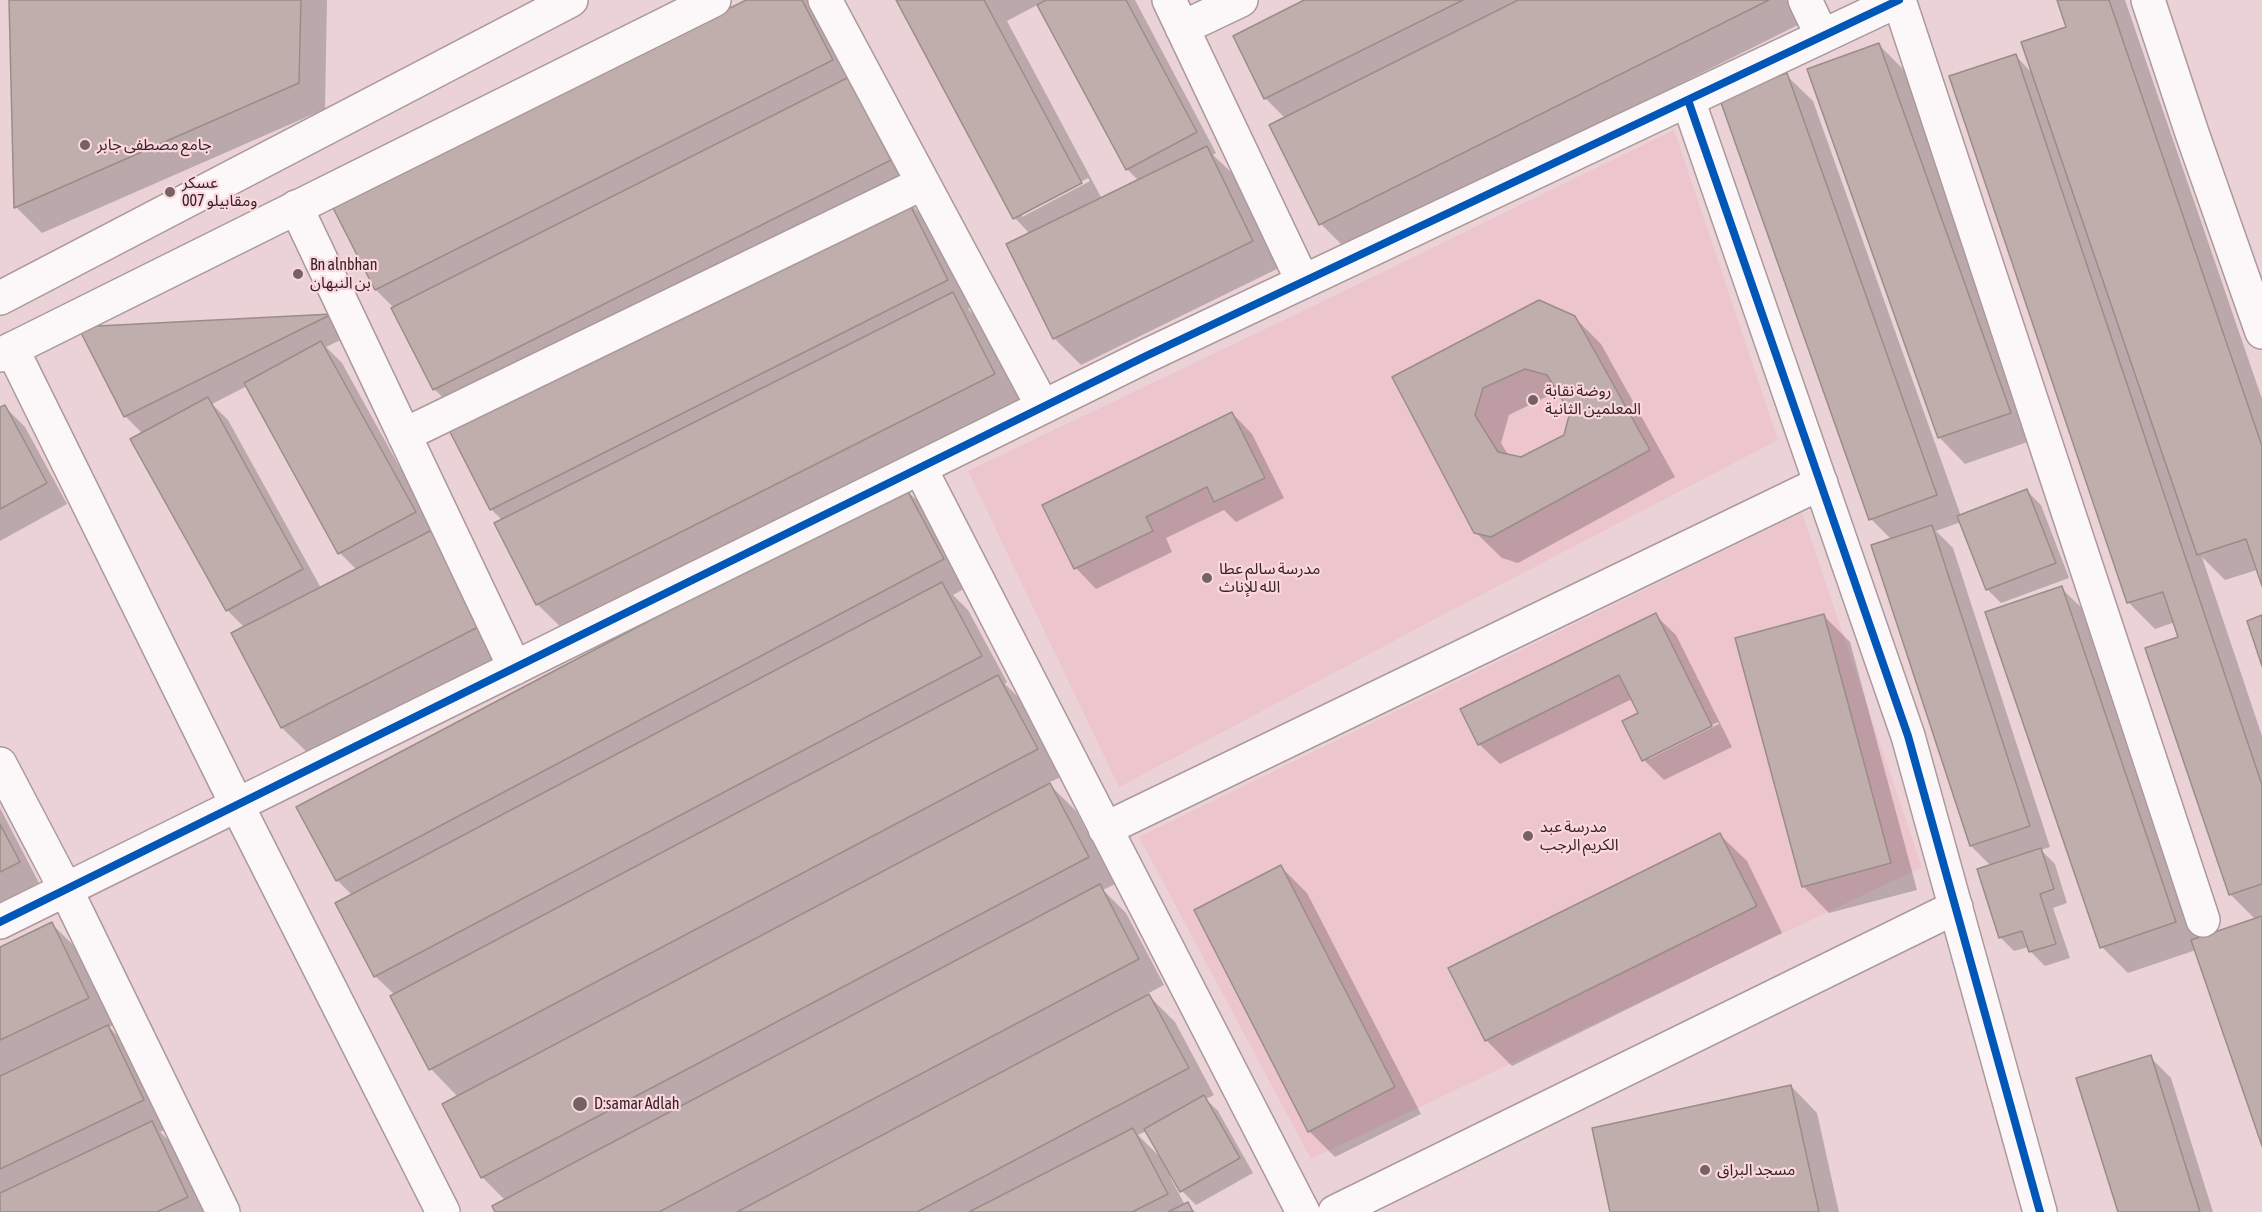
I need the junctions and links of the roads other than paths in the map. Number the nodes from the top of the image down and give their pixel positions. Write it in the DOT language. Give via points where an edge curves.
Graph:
graph roads {
  1 [pos="571,0"];
  2 [pos="714,0"];
  3 [pos="825,0"];
  4 [pos="1241,0"];
  5 [pos="1804,0"];
  6 [pos="1899,0"];
  7 [pos="2148,0"];
  8 [pos="1175,14"];
  9 [pos="1822,36"];
  10 [pos="1688,100"];
  11 [pos="923,183"];
  12 [pos="296,207"];
  13 [pos="1303,282"];
  14 [pos="0,298"];
  15 [pos="2262,332"];
  16 [pos="6,352"];
  17 [pos="1043,407"];
  18 [pos="404,435"];
  19 [pos="920,468"];
  20 [pos="1821,483"];
  21 [pos="515,668"];
  22 [pos="0,764"];
  23 [pos="237,805"];
  24 [pos="1105,829"];
  25 [pos="66,890"];
  26 [pos="1956,907"];
  27 [pos="2203,920"];
  28 [pos="0,922"];
  29 [pos="223,1212"];
  30 [pos="443,1212"];
  31 [pos="1303,1212"];
  32 [pos="1335,1212"];
  33 [pos="2040,1212"];
  1 -- 14 [label="street"];
  2 -- 12 [label="street"];
  3 -- 11 [label="street"];
  4 -- 8 [label="street"];
  5 -- 9 [label="street"];
  6 -- 9 [label="street"];
  6 -- 27 [label="street"];
  7 -- 15 [label="street"];
  8 -- 13 [label="street"];
  9 -- 10 [label="street"];
  10 -- 13 [label="street"];
  10 -- 20 [label="street"];
  11 -- 17 [label="street"];
  11 -- 18 [label="street"];
  12 -- 16 [label="street"];
  12 -- 18 [label="street"];
  13 -- 17 [label="street"];
  16 -- 23 [label="street"];
  17 -- 19 [label="street"];
  18 -- 21 [label="street"];
  19 -- 21 [label="street"];
  19 -- 24 [label="street"];
  20 -- 24 [label="street"];
  20 -- 26 [label="street" via="1908,736"];
  21 -- 23 [label="street"];
  22 -- 25 [label="street"];
  23 -- 25 [label="street"];
  23 -- 30 [label="street"];
  24 -- 31 [label="street"];
  25 -- 28 [label="street"];
  25 -- 29 [label="street"];
  26 -- 32 [label="street"];
  26 -- 33 [label="street"];
}
